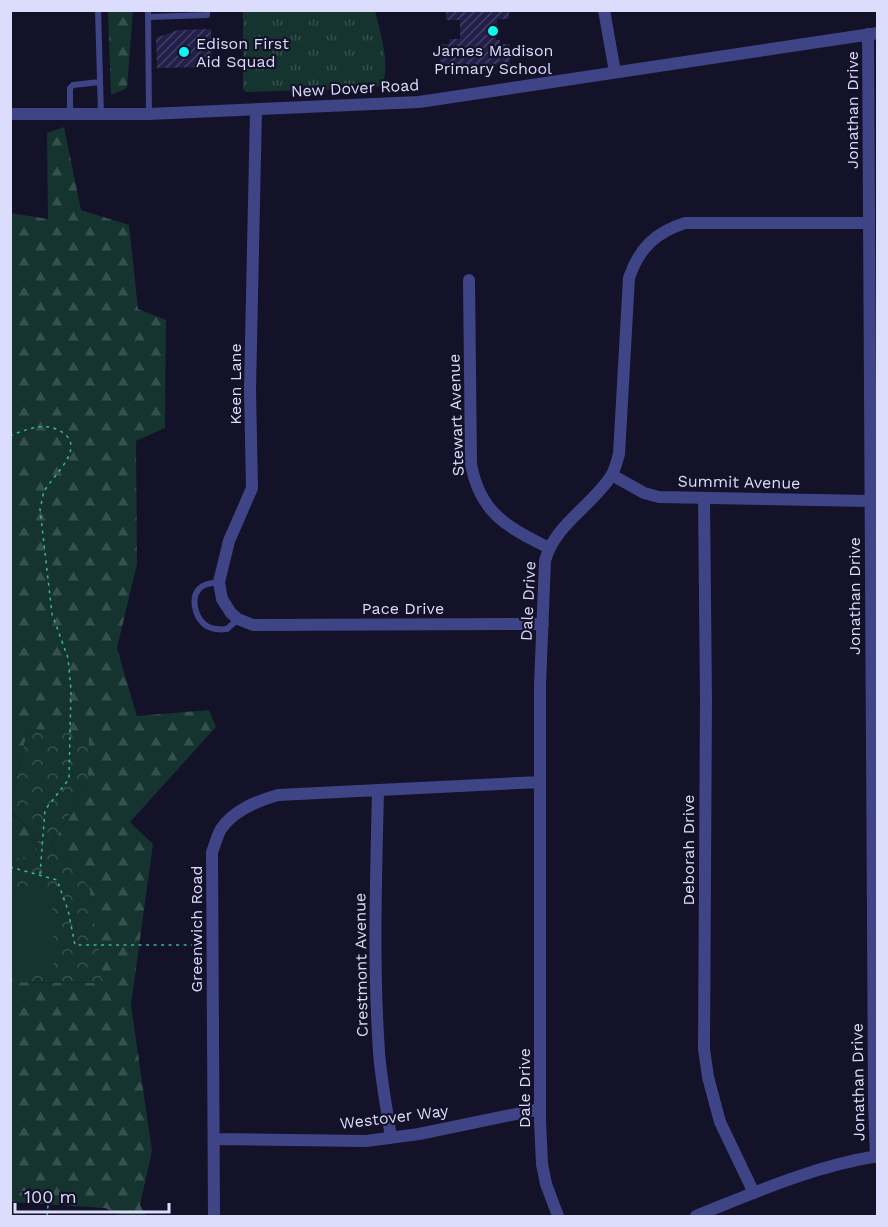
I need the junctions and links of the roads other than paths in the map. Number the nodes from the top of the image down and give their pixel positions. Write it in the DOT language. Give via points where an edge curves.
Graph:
graph roads {
  1 [pos="98,10"];
  2 [pos="207,10"];
  3 [pos="604,10"];
  4 [pos="148,14"];
  5 [pos="873,33"];
  6 [pos="615,72"];
  7 [pos="100,82"];
  8 [pos="256,110"];
  9 [pos="10,114"];
  10 [pos="70,114"];
  11 [pos="101,114"];
  12 [pos="149,114"];
  13 [pos="869,223"];
  14 [pos="469,280"];
  15 [pos="612,476"];
  16 [pos="704,498"];
  17 [pos="870,501"];
  18 [pos="549,548"];
  19 [pos="219,582"];
  20 [pos="238,619"];
  21 [pos="543,624"];
  22 [pos="540,782"];
  23 [pos="378,791"];
  24 [pos="540,1109"];
  25 [pos="391,1138"];
  26 [pos="214,1139"];
  27 [pos="877,1157"];
  28 [pos="753,1193"];
  29 [pos="214,1216"];
  30 [pos="558,1216"];
  31 [pos="696,1216"];
  1 -- 7 [label="lane"];
  2 -- 4 [label="lane" via="207,15"];
  3 -- 6 [label="street"];
  4 -- 12 [label="lane"];
  5 -- 6 [label="street, New Dover Road"];
  5 -- 13 [label="street, Jonathan Drive"];
  6 -- 8 [label="street, New Dover Road" via="419,102"];
  7 -- 10 [label="lane" via="70,88"];
  7 -- 11 [label="lane"];
  8 -- 12 [label="street, New Dover Road"];
  8 -- 19 [label="street, Keen Lane" via="250,389 252,488"];
  9 -- 10 [label="street, New Dover Road"];
  10 -- 11 [label="street, New Dover Road"];
  11 -- 12 [label="street, New Dover Road"];
  13 -- 15 [label="street, Dale Drive" via="686,222 664,230 646,244 634,263 628,285 619,454"];
  13 -- 17 [label="street, Jonathan Drive"];
  14 -- 18 [label="street, Stewart Avenue" via="474,482 494,514 509,527"];
  15 -- 16 [label="street, Summit Avenue" via="651,496"];
  15 -- 18 [label="street, Dale Drive"];
  16 -- 17 [label="street, Summit Avenue"];
  16 -- 28 [label="street, Deborah Drive" via="704,1049 720,1122"];
  17 -- 27 [label="street, Jonathan Drive"];
  18 -- 21 [label="street, Dale Drive"];
  19 -- 20 [label="street" via="222,599"];
  19 -- 20 [label="lane" via="200,588 195,609 203,624 215,630 227,629"];
  20 -- 21 [label="street, Pace Drive" via="254,625"];
  21 -- 22 [label="street, Dale Drive"];
  22 -- 23 [label="street, Greenwich Road"];
  22 -- 24 [label="street, Dale Drive"];
  23 -- 25 [label="street, Crestmont Avenue" via="378,1038"];
  23 -- 26 [label="street, Greenwich Road" via="278,795 243,809 220,831 212,852"];
  24 -- 25 [label="street, Westover Way"];
  24 -- 30 [label="street, Dale Drive" via="542,1164"];
  25 -- 26 [label="street, Westover Way" via="323,1142"];
  26 -- 29 [label="street, Greenwich Road"];
  27 -- 28 [label="street" via="820,1168"];
  28 -- 31 [label="street"];
}
